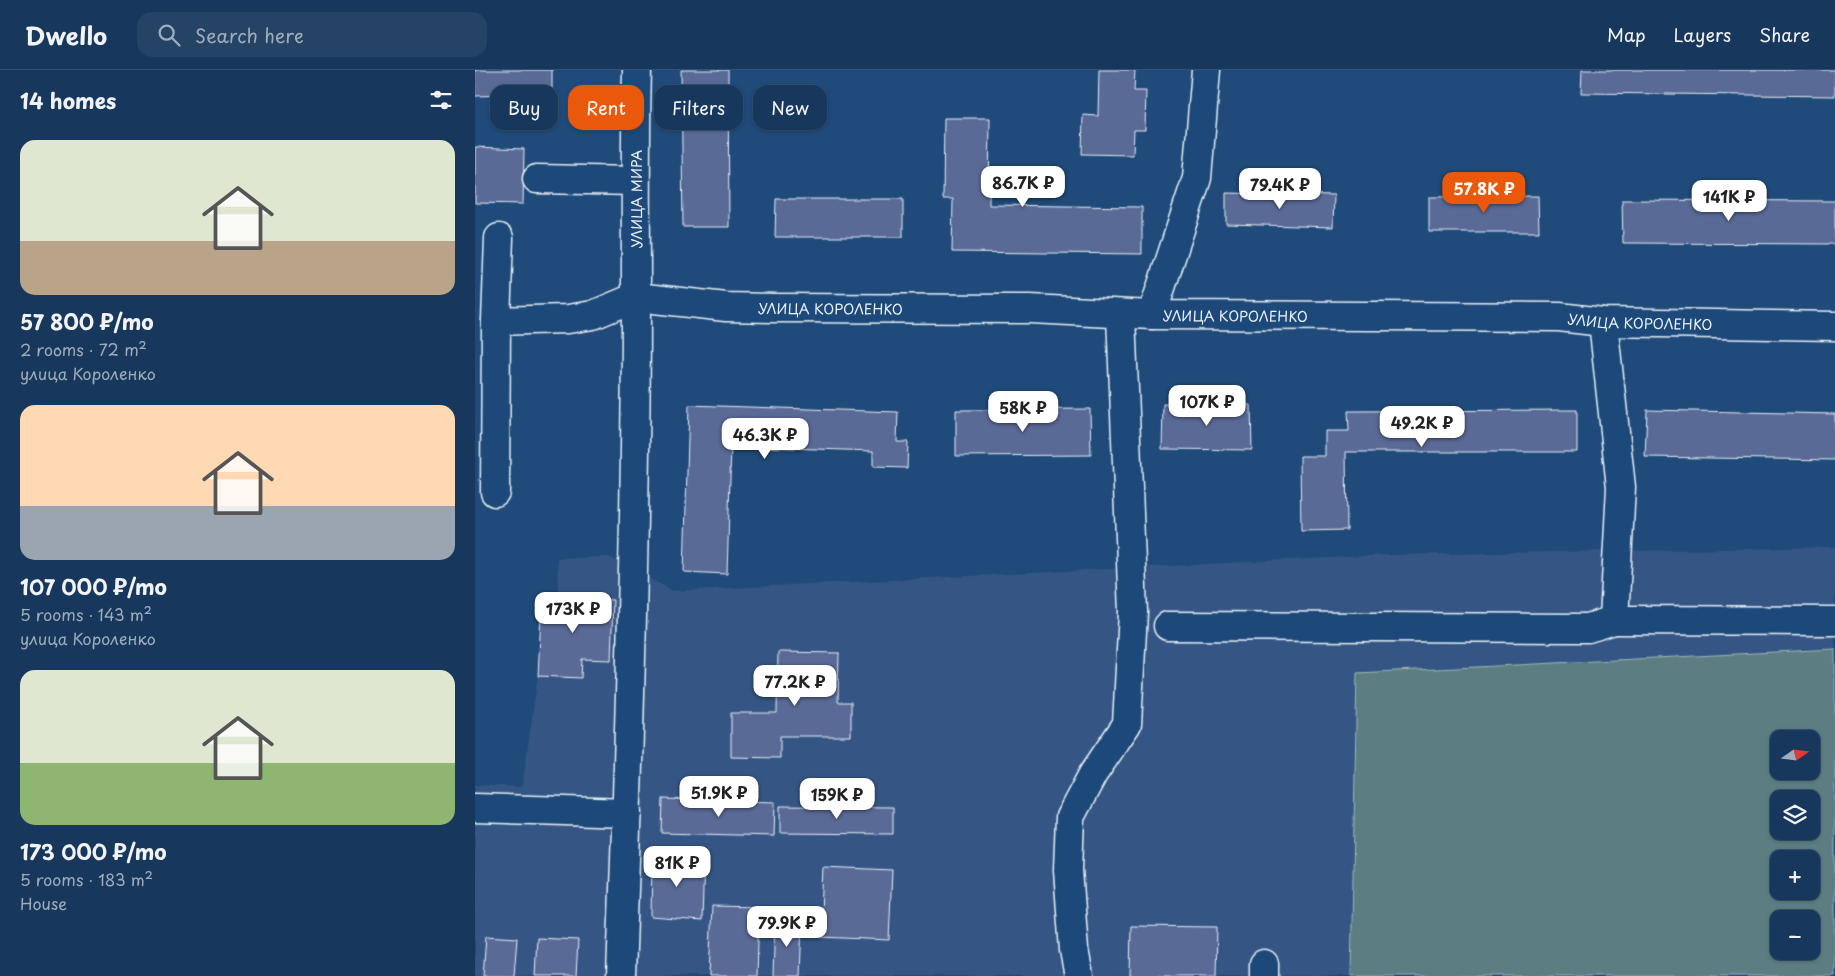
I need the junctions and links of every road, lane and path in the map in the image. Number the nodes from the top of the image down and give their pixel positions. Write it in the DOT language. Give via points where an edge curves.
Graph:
graph roads {
  1 [pos="637,70"];
  2 [pos="1207,70"];
  3 [pos="537,179"];
  4 [pos="635,181"];
  5 [pos="499,238"];
  6 [pos="636,297"];
  7 [pos="1121,315"];
  8 [pos="1152,316"];
  9 [pos="496,321"];
  10 [pos="1603,322"];
  11 [pos="1835,326"];
  12 [pos="495,492"];
  13 [pos="1614,620"];
  14 [pos="1835,621"];
  15 [pos="1168,626"];
  16 [pos="475,808"];
  17 [pos="627,813"];
  18 [pos="621,976"];
  19 [pos="1079,976"];
  1 -- 4 [label="street, УЛИЦА МИРА"];
  2 -- 8 [label="street" via="1197,178"];
  3 -- 4 [label="street"];
  4 -- 6 [label="street, УЛИЦА МИРА"];
  5 -- 9 [label="street"];
  6 -- 7 [label="street, УЛИЦА КОРОЛЕНКО" via="727,307 1030,309"];
  6 -- 9 [label="street" via="593,316"];
  6 -- 17 [label="street, УЛИЦА МИРА"];
  7 -- 8 [label="street, УЛИЦА КОРОЛЕНКО"];
  7 -- 19 [label="street" via="1133,612 1127,724 1093,774 1071,817 1068,870"];
  8 -- 10 [label="street, УЛИЦА КОРОЛЕНКО" via="1559,317"];
  9 -- 12 [label="street"];
  10 -- 11 [label="street, УЛИЦА КОРОЛЕНКО"];
  10 -- 13 [label="street" via="1621,487"];
  13 -- 14 [label="street"];
  13 -- 15 [label="street" via="1587,628"];
  16 -- 17 [label="street"];
  17 -- 18 [label="street, УЛИЦА МИРА"];
}
